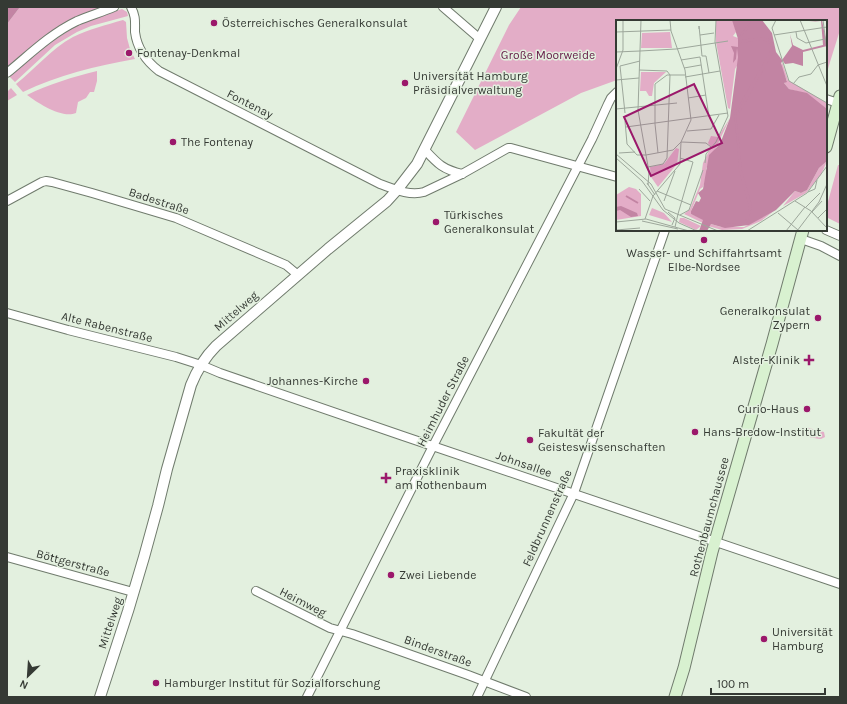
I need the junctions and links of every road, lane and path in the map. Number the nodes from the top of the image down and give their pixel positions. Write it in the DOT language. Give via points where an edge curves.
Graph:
graph roads {
  1 [pos="114,7"];
  2 [pos="130,7"];
  3 [pos="443,7"];
  4 [pos="496,7"];
  5 [pos="480,39"];
  6 [pos="7,73"];
  7 [pos="616,93"];
  8 [pos="827,99"];
  9 [pos="839,99"];
  10 [pos="827,143"];
  11 [pos="424,149"];
  12 [pos="577,165"];
  13 [pos="462,174"];
  14 [pos="616,177"];
  15 [pos="397,190"];
  16 [pos="7,201"];
  17 [pos="827,230"];
  18 [pos="665,231"];
  19 [pos="802,235"];
  20 [pos="840,236"];
  21 [pos="840,256"];
  22 [pos="298,275"];
  23 [pos="7,313"];
  24 [pos="200,365"];
  25 [pos="433,446"];
  26 [pos="574,494"];
  27 [pos="715,542"];
  28 [pos="7,557"];
  29 [pos="840,584"];
  30 [pos="256,591"];
  31 [pos="133,592"];
  32 [pos="341,631"];
  33 [pos="485,681"];
  34 [pos="100,697"];
  35 [pos="307,697"];
  36 [pos="477,697"];
  37 [pos="526,697"];
  38 [pos="675,697"];
  1 -- 6 [label="street" via="63,29"];
  2 -- 15 [label="street, Fontenay" via="135,17 139,47 149,63 159,71 380,184"];
  3 -- 5 [label="street"];
  4 -- 5 [label="street, Mittelweg"];
  5 -- 11 [label="street, Mittelweg"];
  7 -- 12 [label="street, Heimhuder Straße"];
  8 -- 9 [label="street"];
  9 -- 10 [label="main road"];
  11 -- 13 [label="street" via="446,169"];
  11 -- 15 [label="street, Mittelweg" via="417,164"];
  12 -- 13 [label="street, Fontenay" via="508,148"];
  12 -- 14 [label="street"];
  12 -- 25 [label="street, Heimhuder Straße"];
  13 -- 15 [label="street, Fontenay" via="419,194"];
  15 -- 22 [label="street, Mittelweg"];
  16 -- 22 [label="street, Badestraße" via="46,181 178,219 286,265"];
  17 -- 20 [label="street"];
  18 -- 26 [label="street, Feldbrunnenstraße"];
  19 -- 21 [label="street"];
  19 -- 27 [label="main road, Rothenbaumchaussee"];
  22 -- 24 [label="street, Mittelweg" via="216,346"];
  23 -- 24 [label="street, Alte Rabenstraße"];
  24 -- 25 [label="street, Johnsallee"];
  24 -- 31 [label="street, Mittelweg" via="191,384"];
  25 -- 26 [label="street, Johnsallee"];
  25 -- 32 [label="street, Heimhuder Straße"];
  26 -- 27 [label="street, Johnsallee"];
  26 -- 33 [label="street, Feldbrunnenstraße"];
  27 -- 29 [label="street, Johnsallee"];
  27 -- 38 [label="main road, Rothenbaumchaussee"];
  28 -- 31 [label="street, Böttgerstraße"];
  30 -- 32 [label="street, Heimweg"];
  31 -- 34 [label="street, Mittelweg"];
  32 -- 33 [label="street, Binderstraße"];
  32 -- 35 [label="street, Heimhuder Straße"];
  33 -- 36 [label="street, Feldbrunnenstraße"];
  33 -- 37 [label="street, Binderstraße"];
}
